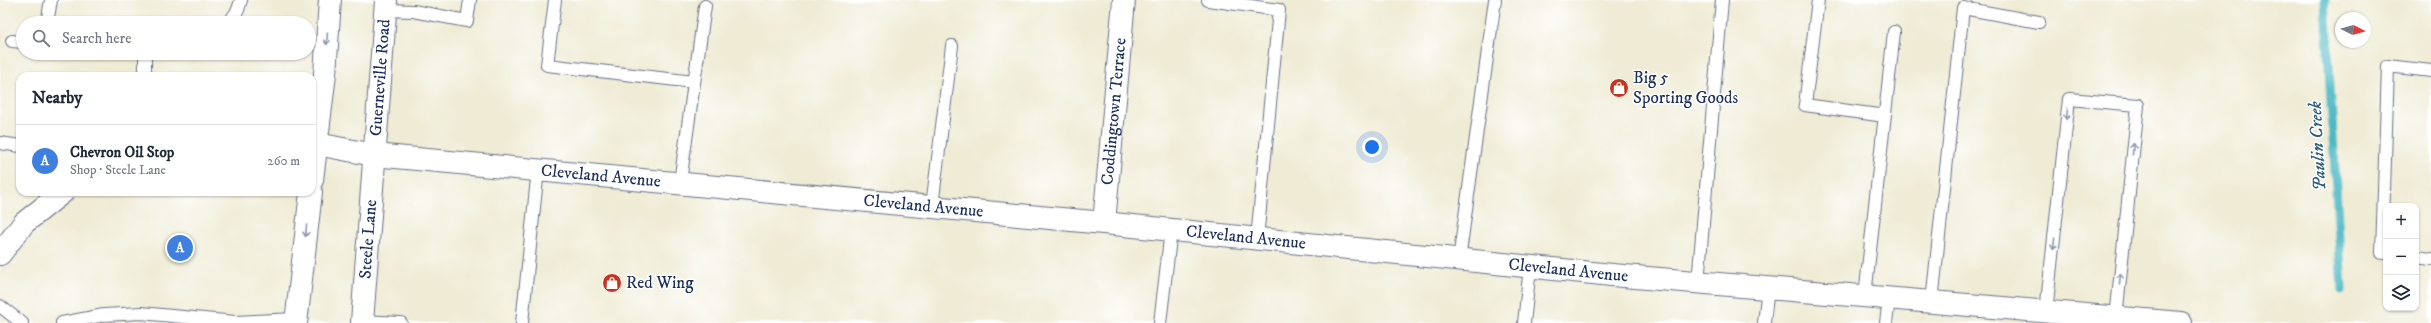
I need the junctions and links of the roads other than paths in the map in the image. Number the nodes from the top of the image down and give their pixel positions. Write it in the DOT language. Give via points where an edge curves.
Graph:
graph roads {
  1 [pos="51,0"];
  2 [pos="241,0"];
  3 [pos="330,0"];
  4 [pos="470,0"];
  5 [pos="555,0"];
  6 [pos="1124,0"];
  7 [pos="1208,0"];
  8 [pos="1495,0"];
  9 [pos="1722,0"];
  10 [pos="1818,0"];
  11 [pos="385,5"];
  12 [pos="705,6"];
  13 [pos="48,16"];
  14 [pos="234,16"];
  15 [pos="2039,22"];
  16 [pos="1894,32"];
  17 [pos="952,46"];
  18 [pos="145,60"];
  19 [pos="2431,71"];
  20 [pos="145,72"];
  21 [pos="694,82"];
  22 [pos="1885,116"];
  23 [pos="316,125"];
  24 [pos="0,143"];
  25 [pos="316,143"];
  26 [pos="16,145"];
  27 [pos="374,155"];
  28 [pos="538,169"];
  29 [pos="680,182"];
  30 [pos="58,196"];
  31 [pos="311,196"];
  32 [pos="932,206"];
  33 [pos="1104,223"];
  34 [pos="1171,230"];
  35 [pos="1257,239"];
  36 [pos="2383,253"];
  37 [pos="0,254"];
  38 [pos="2419,258"];
  39 [pos="1459,260"];
  40 [pos="2431,260"];
  41 [pos="1530,267"];
  42 [pos="1698,282"];
  43 [pos="1768,288"];
  44 [pos="1865,296"];
  45 [pos="1889,299"];
  46 [pos="1932,302"];
  47 [pos="0,306"];
  48 [pos="2046,312"];
  49 [pos="2116,318"];
  50 [pos="296,321"];
  51 [pos="362,322"];
  52 [pos="22,323"];
  53 [pos="62,323"];
  54 [pos="401,323"];
  55 [pos="522,323"];
  56 [pos="1160,323"];
  57 [pos="1524,323"];
  58 [pos="1764,323"];
  59 [pos="1886,323"];
  60 [pos="2181,323"];
  1 -- 13 [label="lane"];
  2 -- 14 [label="lane"];
  3 -- 23 [label="main road, one-way"];
  4 -- 11 [label="lane" via="467,21"];
  5 -- 21 [label="lane" via="547,65"];
  6 -- 33 [label="main road, Coddingtown Terrace"];
  7 -- 35 [label="lane" via="1279,10"];
  8 -- 39 [label="lane"];
  9 -- 42 [label="lane"];
  10 -- 22 [label="lane" via="1805,105"];
  11 -- 27 [label="main road, Guerneville Road"];
  12 -- 21 [label="lane"];
  15 -- 46 [label="lane" via="1963,8"];
  16 -- 22 [label="lane"];
  17 -- 32 [label="lane"];
  18 -- 20 [label="lane"];
  19 -- 36 [label="lane" via="2388,66"];
  21 -- 29 [label="lane"];
  22 -- 44 [label="lane"];
  24 -- 26 [label="lane"];
  25 -- 27 [label="main road, Cleveland Avenue"];
  27 -- 28 [label="main road, Cleveland Avenue"];
  27 -- 51 [label="main road, Steele Lane"];
  28 -- 29 [label="main road, Cleveland Avenue"];
  28 -- 55 [label="lane"];
  29 -- 32 [label="main road, Cleveland Avenue"];
  30 -- 37 [label="main road" via="24,223"];
  31 -- 50 [label="main road, one-way"];
  32 -- 33 [label="main road, Cleveland Avenue"];
  33 -- 34 [label="main road, Cleveland Avenue"];
  34 -- 35 [label="main road, Cleveland Avenue"];
  34 -- 56 [label="lane"];
  35 -- 39 [label="main road, Cleveland Avenue"];
  38 -- 40 [label="lane"];
  39 -- 41 [label="main road, Cleveland Avenue"];
  41 -- 42 [label="main road, Cleveland Avenue"];
  41 -- 57 [label="lane"];
  42 -- 43 [label="main road, Cleveland Avenue"];
  43 -- 44 [label="main road, Cleveland Avenue"];
  43 -- 58 [label="lane"];
  44 -- 45 [label="main road, Cleveland Avenue"];
  45 -- 46 [label="main road, Cleveland Avenue"];
  45 -- 59 [label="lane"];
  46 -- 48 [label="main road, Cleveland Avenue"];
  47 -- 52 [label="lane"];
  48 -- 49 [label="main road, Cleveland Avenue"];
  49 -- 48 [label="lane, one-way" via="2138,105 2069,99"];
  49 -- 60 [label="main road, Cleveland Avenue"];
  50 -- 53 [label="lane" via="235,322 156,313 130,313"];
  51 -- 54 [label="lane"];
}
